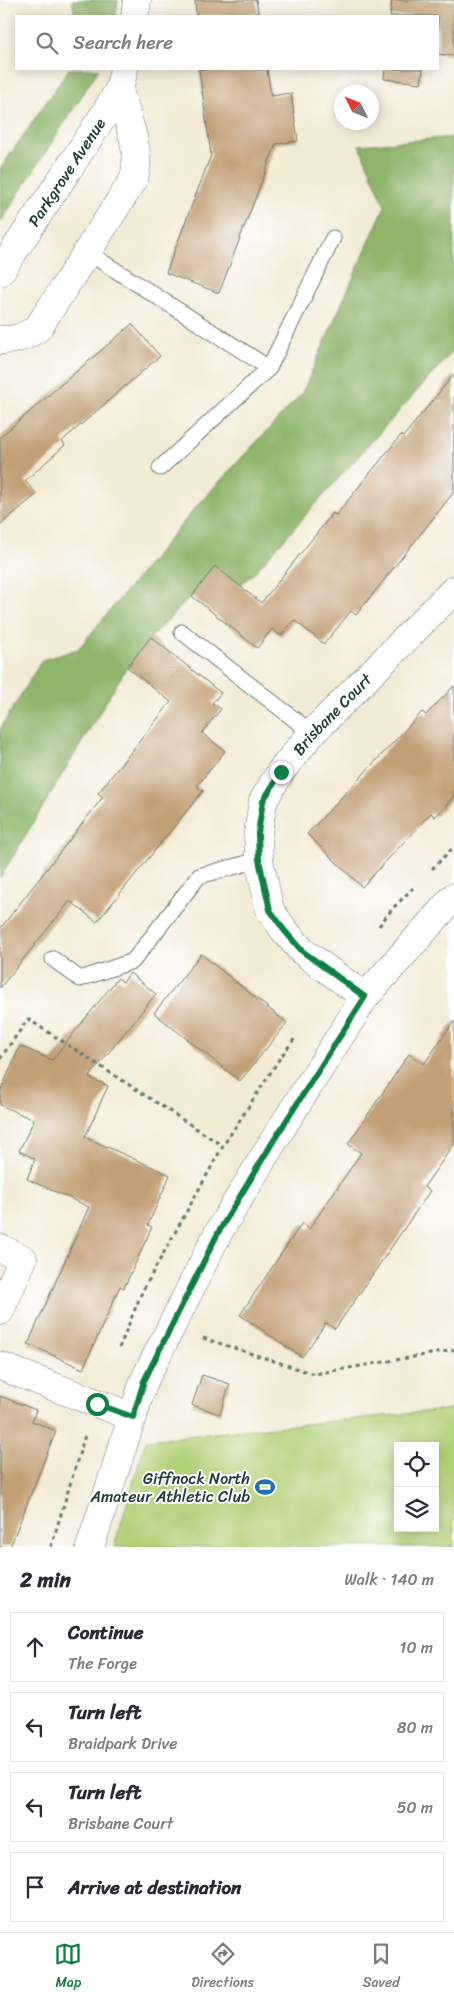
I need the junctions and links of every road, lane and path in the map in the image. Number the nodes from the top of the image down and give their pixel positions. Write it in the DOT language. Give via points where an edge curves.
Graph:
graph roads {
  1 [pos="137,0"];
  2 [pos="135,15"];
  3 [pos="121,79"];
  4 [pos="334,238"];
  5 [pos="88,252"];
  6 [pos="0,272"];
  7 [pos="0,340"];
  8 [pos="269,368"];
  9 [pos="160,468"];
  10 [pos="454,590"];
  11 [pos="182,632"];
  12 [pos="312,733"];
  13 [pos="259,860"];
  14 [pos="454,897"];
  15 [pos="53,959"];
  16 [pos="365,997"];
  17 [pos="0,1059"];
  18 [pos="223,1146"];
  19 [pos="0,1248"];
  20 [pos="0,1311"];
  21 [pos="171,1327"];
  22 [pos="454,1350"];
  23 [pos="0,1366"];
  24 [pos="133,1417"];
  25 [pos="90,1547"];
  1 -- 2 [label="street"];
  3 -- 5 [label="street" via="138,166 134,179"];
  3 -- 6 [label="street, Parkgrove Avenue" via="104,115"];
  4 -- 8 [label="lane"];
  5 -- 7 [label="street" via="38,328 28,335"];
  5 -- 8 [label="lane"];
  8 -- 9 [label="lane"];
  10 -- 12 [label="street, Brisbane Court"];
  11 -- 12 [label="lane"];
  12 -- 13 [label="street, Brisbane Court" via="263,801 258,833"];
  13 -- 15 [label="lane" via="199,876 133,961 80,979"];
  13 -- 16 [label="street, Brisbane Court" via="270,910 284,930 302,951"];
  14 -- 16 [label="street"];
  16 -- 21 [label="street" via="218,1233"];
  17 -- 18 [label="path" via="28,1019"];
  19 -- 20 [label="street" via="23,1259"];
  21 -- 22 [label="path" via="314,1374"];
  21 -- 24 [label="street" via="144,1381"];
  23 -- 24 [label="street"];
  24 -- 25 [label="street"];
}
